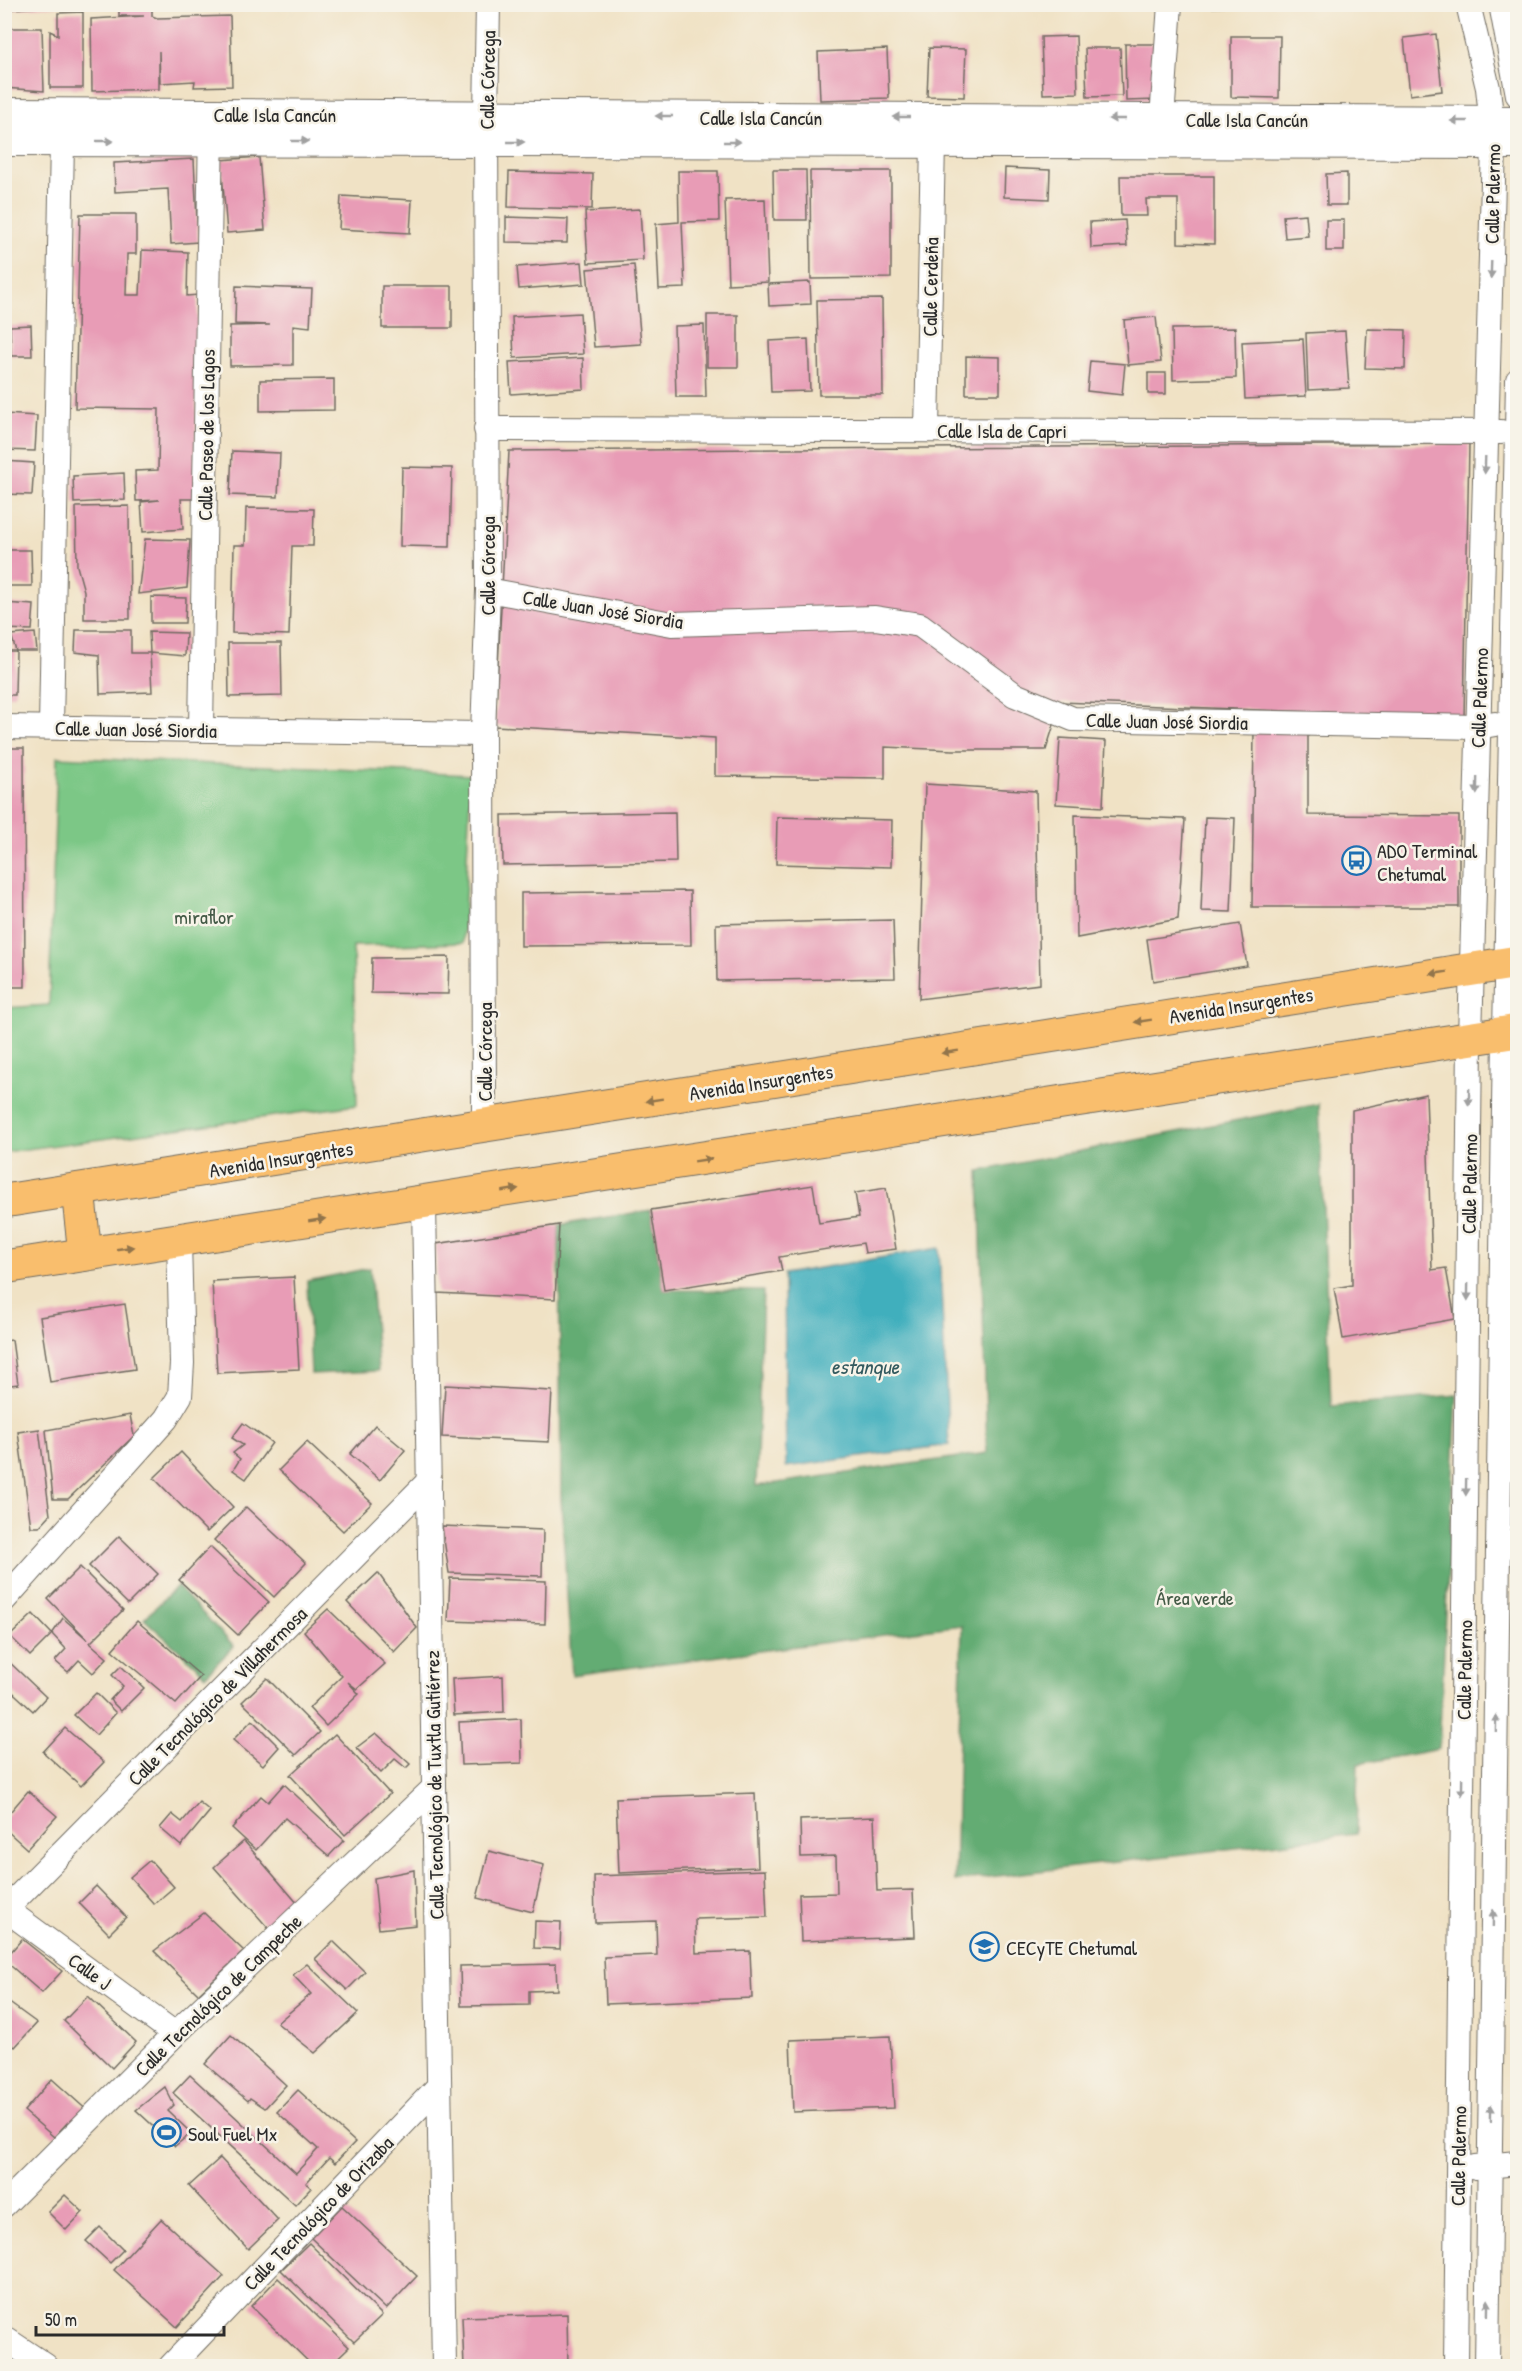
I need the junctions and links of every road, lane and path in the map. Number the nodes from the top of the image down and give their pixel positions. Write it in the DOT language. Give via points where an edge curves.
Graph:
graph roads {
  1 [pos="488,4"];
  2 [pos="1170,4"];
  3 [pos="1468,4"];
  4 [pos="1501,4"];
  5 [pos="1518,95"];
  6 [pos="4,113"];
  7 [pos="1162,119"];
  8 [pos="211,128"];
  9 [pos="486,129"];
  10 [pos="936,130"];
  11 [pos="1505,132"];
  12 [pos="4,141"];
  13 [pos="62,141"];
  14 [pos="1518,380"];
  15 [pos="486,429"];
  16 [pos="927,430"];
  17 [pos="1517,431"];
  18 [pos="1486,432"];
  19 [pos="488,590"];
  20 [pos="1514,721"];
  21 [pos="1478,726"];
  22 [pos="4,727"];
  23 [pos="51,727"];
  24 [pos="201,729"];
  25 [pos="483,734"];
  26 [pos="1512,963"];
  27 [pos="1472,968"];
  28 [pos="1511,1032"];
  29 [pos="1470,1038"];
  30 [pos="484,1127"];
  31 [pos="78,1190"];
  32 [pos="4,1201"];
  33 [pos="424,1204"];
  34 [pos="180,1240"];
  35 [pos="85,1254"];
  36 [pos="4,1267"];
  37 [pos="429,1481"];
  38 [pos="4,1600"];
  39 [pos="1507,1611"];
  40 [pos="1464,1615"];
  41 [pos="434,1788"];
  42 [pos="5,1910"];
  43 [pos="175,2034"];
  44 [pos="439,2086"];
  45 [pos="1518,2163"];
  46 [pos="1458,2166"];
  47 [pos="1490,2168"];
  48 [pos="4,2205"];
  49 [pos="4,2338"];
  50 [pos="46,2367"];
  51 [pos="171,2367"];
  52 [pos="444,2367"];
  53 [pos="1456,2367"];
  54 [pos="1487,2367"];
  1 -- 9 [label="street, Calle Córcega"];
  2 -- 7 [label="street"];
  3 -- 11 [label="street, Calle Palermo" via="1488,88"];
  4 -- 5 [label="street"];
  6 -- 8 [label="street, Calle Isla Cancún"];
  7 -- 10 [label="street, Calle Isla Cancún, one-way"];
  11 -- 7 [label="street, Calle Isla Cancún, one-way"];
  8 -- 9 [label="street, Calle Isla Cancún"];
  13 -- 8 [label="street, Calle Isla Cancún, one-way"];
  8 -- 24 [label="street, Calle Paseo de los Lagos"];
  9 -- 10 [label="street, Calle Isla Cancún"];
  9 -- 15 [label="street, Calle Córcega"];
  10 -- 11 [label="street, Calle Isla Cancún"];
  10 -- 16 [label="street, Calle Cerdeña"];
  11 -- 18 [label="street, Calle Palermo, one-way"];
  12 -- 13 [label="street, Calle Isla Cancún"];
  13 -- 23 [label="street"];
  14 -- 17 [label="street, Calle Palermo"];
  15 -- 16 [label="street, Calle Isla de Capri"];
  15 -- 19 [label="street, Calle Córcega"];
  16 -- 18 [label="street, Calle Isla de Capri"];
  17 -- 18 [label="street, Calle Isla de Capri"];
  17 -- 20 [label="street, Calle Palermo"];
  18 -- 21 [label="street, Calle Palermo, one-way"];
  19 -- 21 [label="street, Calle Juan José Siordia" via="672,624 875,618 920,625 1015,695 1073,719"];
  19 -- 25 [label="street, Calle Córcega"];
  20 -- 21 [label="street, Calle Juan José Siordia"];
  20 -- 26 [label="street, Calle Palermo"];
  21 -- 27 [label="street, Calle Palermo, one-way"];
  22 -- 23 [label="street, Calle Juan José Siordia"];
  23 -- 24 [label="street, Calle Juan José Siordia"];
  24 -- 25 [label="street, Calle Juan José Siordia"];
  25 -- 30 [label="street, Calle Córcega"];
  26 -- 27 [label="main road, Avenida Insurgentes"];
  26 -- 28 [label="street, Calle Palermo"];
  27 -- 29 [label="street, Calle Palermo"];
  27 -- 30 [label="main road, Avenida Insurgentes, one-way"];
  28 -- 29 [label="main road"];
  28 -- 39 [label="street, Calle Palermo"];
  33 -- 29 [label="main road, one-way"];
  29 -- 40 [label="street, Calle Palermo, one-way"];
  30 -- 31 [label="main road, Avenida Insurgentes"];
  31 -- 32 [label="main road, Avenida Insurgentes"];
  31 -- 35 [label="main road"];
  34 -- 33 [label="main road, one-way"];
  33 -- 37 [label="street, Calle Tecnológico de Tuxtla Gutiérrez"];
  35 -- 34 [label="main road, one-way"];
  34 -- 38 [label="street" via="180,1396 166,1419"];
  35 -- 36 [label="main road"];
  37 -- 41 [label="street, Calle Tecnológico de Tuxtla Gutiérrez"];
  37 -- 42 [label="street, Calle Tecnológico de Villahermosa"];
  39 -- 40 [label="street"];
  47 -- 39 [label="street, Calle Palermo, one-way"];
  40 -- 46 [label="street, Calle Palermo, one-way"];
  41 -- 43 [label="street, Calle Tecnológico de Campeche"];
  41 -- 44 [label="street, Calle Tecnológico de Tuxtla Gutiérrez"];
  42 -- 43 [label="street, Calle J"];
  43 -- 48 [label="street, Calle Tecnológico de Campeche"];
  44 -- 51 [label="street, Calle Tecnológico de Orizaba"];
  44 -- 52 [label="street, Calle Tecnológico de Tuxtla Gutiérrez"];
  45 -- 47 [label="street"];
  46 -- 47 [label="street"];
  46 -- 53 [label="street, Calle Palermo"];
  54 -- 47 [label="street, Calle Palermo, one-way"];
  49 -- 50 [label="street"];
}
